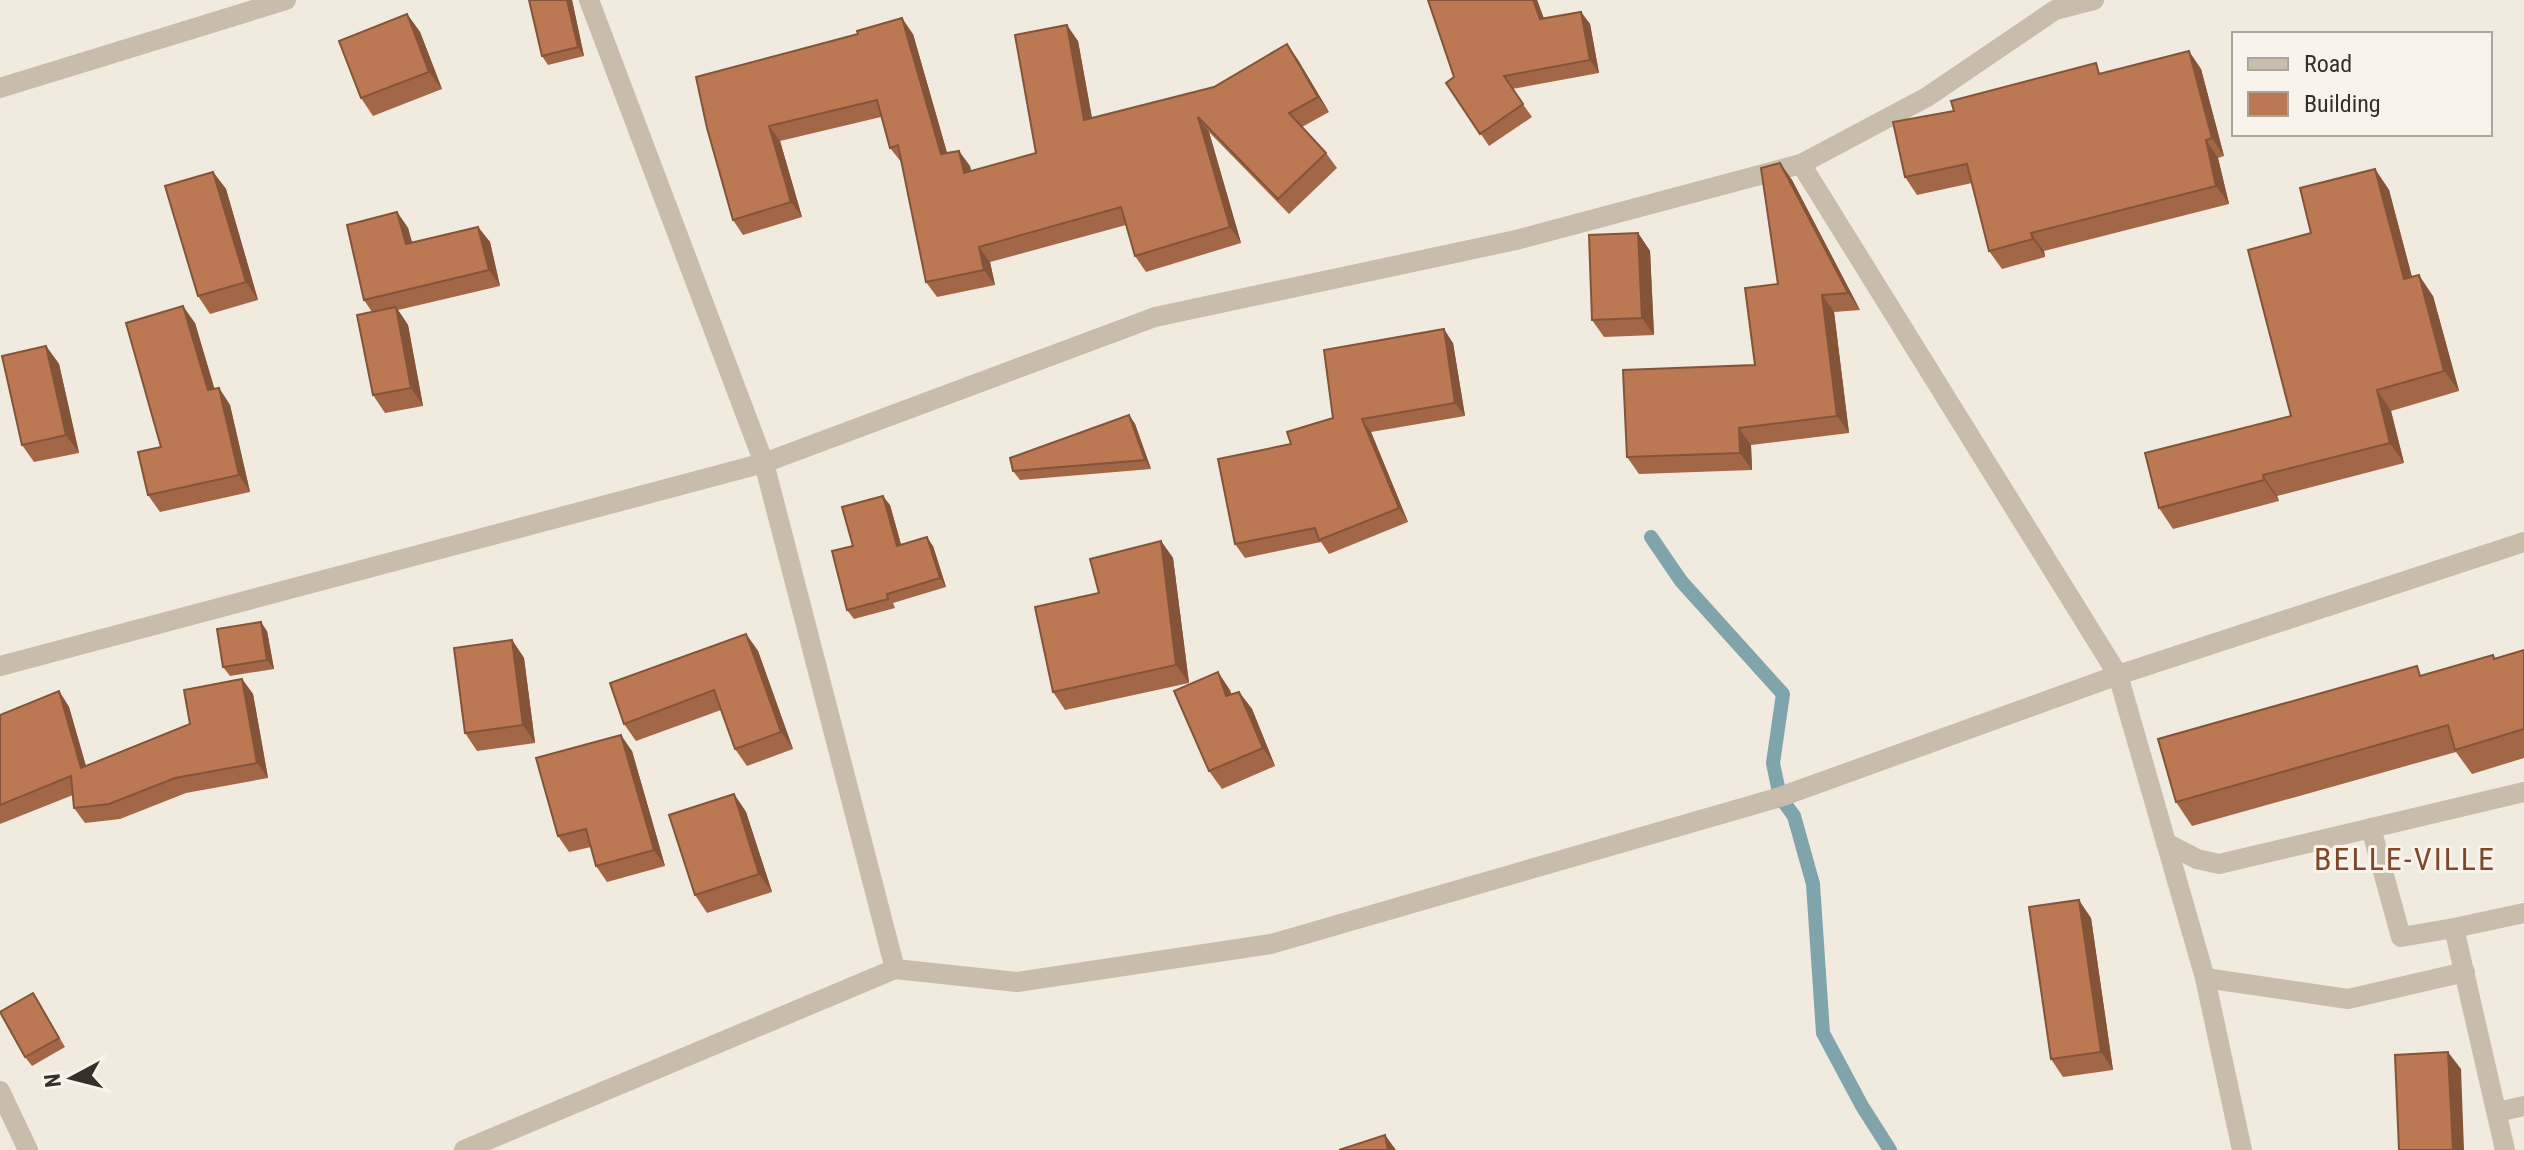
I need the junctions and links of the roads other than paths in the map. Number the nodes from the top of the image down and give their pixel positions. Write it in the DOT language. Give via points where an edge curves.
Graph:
graph roads {
  1 [pos="286,0"];
  2 [pos="589,0"];
  3 [pos="2094,0"];
  4 [pos="0,88"];
  5 [pos="1801,164"];
  6 [pos="764,463"];
  7 [pos="2524,542"];
  8 [pos="0,666"];
  9 [pos="2118,675"];
  10 [pos="2524,792"];
  11 [pos="2371,828"];
  12 [pos="2166,843"];
  13 [pos="2524,913"];
  14 [pos="2454,928"];
  15 [pos="895,969"];
  16 [pos="2465,972"];
  17 [pos="2205,978"];
  18 [pos="0,1091"];
  19 [pos="2524,1106"];
  20 [pos="2497,1112"];
  21 [pos="28,1150"];
  22 [pos="464,1150"];
  23 [pos="2242,1150"];
  24 [pos="2505,1150"];
  1 -- 4 [label="street"];
  2 -- 6 [label="street"];
  3 -- 5 [label="street" via="2055,10 1927,97"];
  5 -- 6 [label="street" via="1516,240 1155,317"];
  5 -- 9 [label="street"];
  6 -- 8 [label="street"];
  6 -- 15 [label="street"];
  7 -- 9 [label="street"];
  9 -- 12 [label="street"];
  9 -- 15 [label="street" via="1747,808 1271,944 1017,982"];
  10 -- 11 [label="street"];
  11 -- 12 [label="street" via="2219,864"];
  11 -- 14 [label="street" via="2401,937"];
  12 -- 17 [label="street"];
  13 -- 14 [label="street"];
  14 -- 16 [label="street"];
  15 -- 22 [label="street"];
  16 -- 17 [label="street" via="2348,999"];
  16 -- 20 [label="street"];
  17 -- 23 [label="street"];
  18 -- 21 [label="street"];
  19 -- 20 [label="street"];
  20 -- 24 [label="street"];
}
